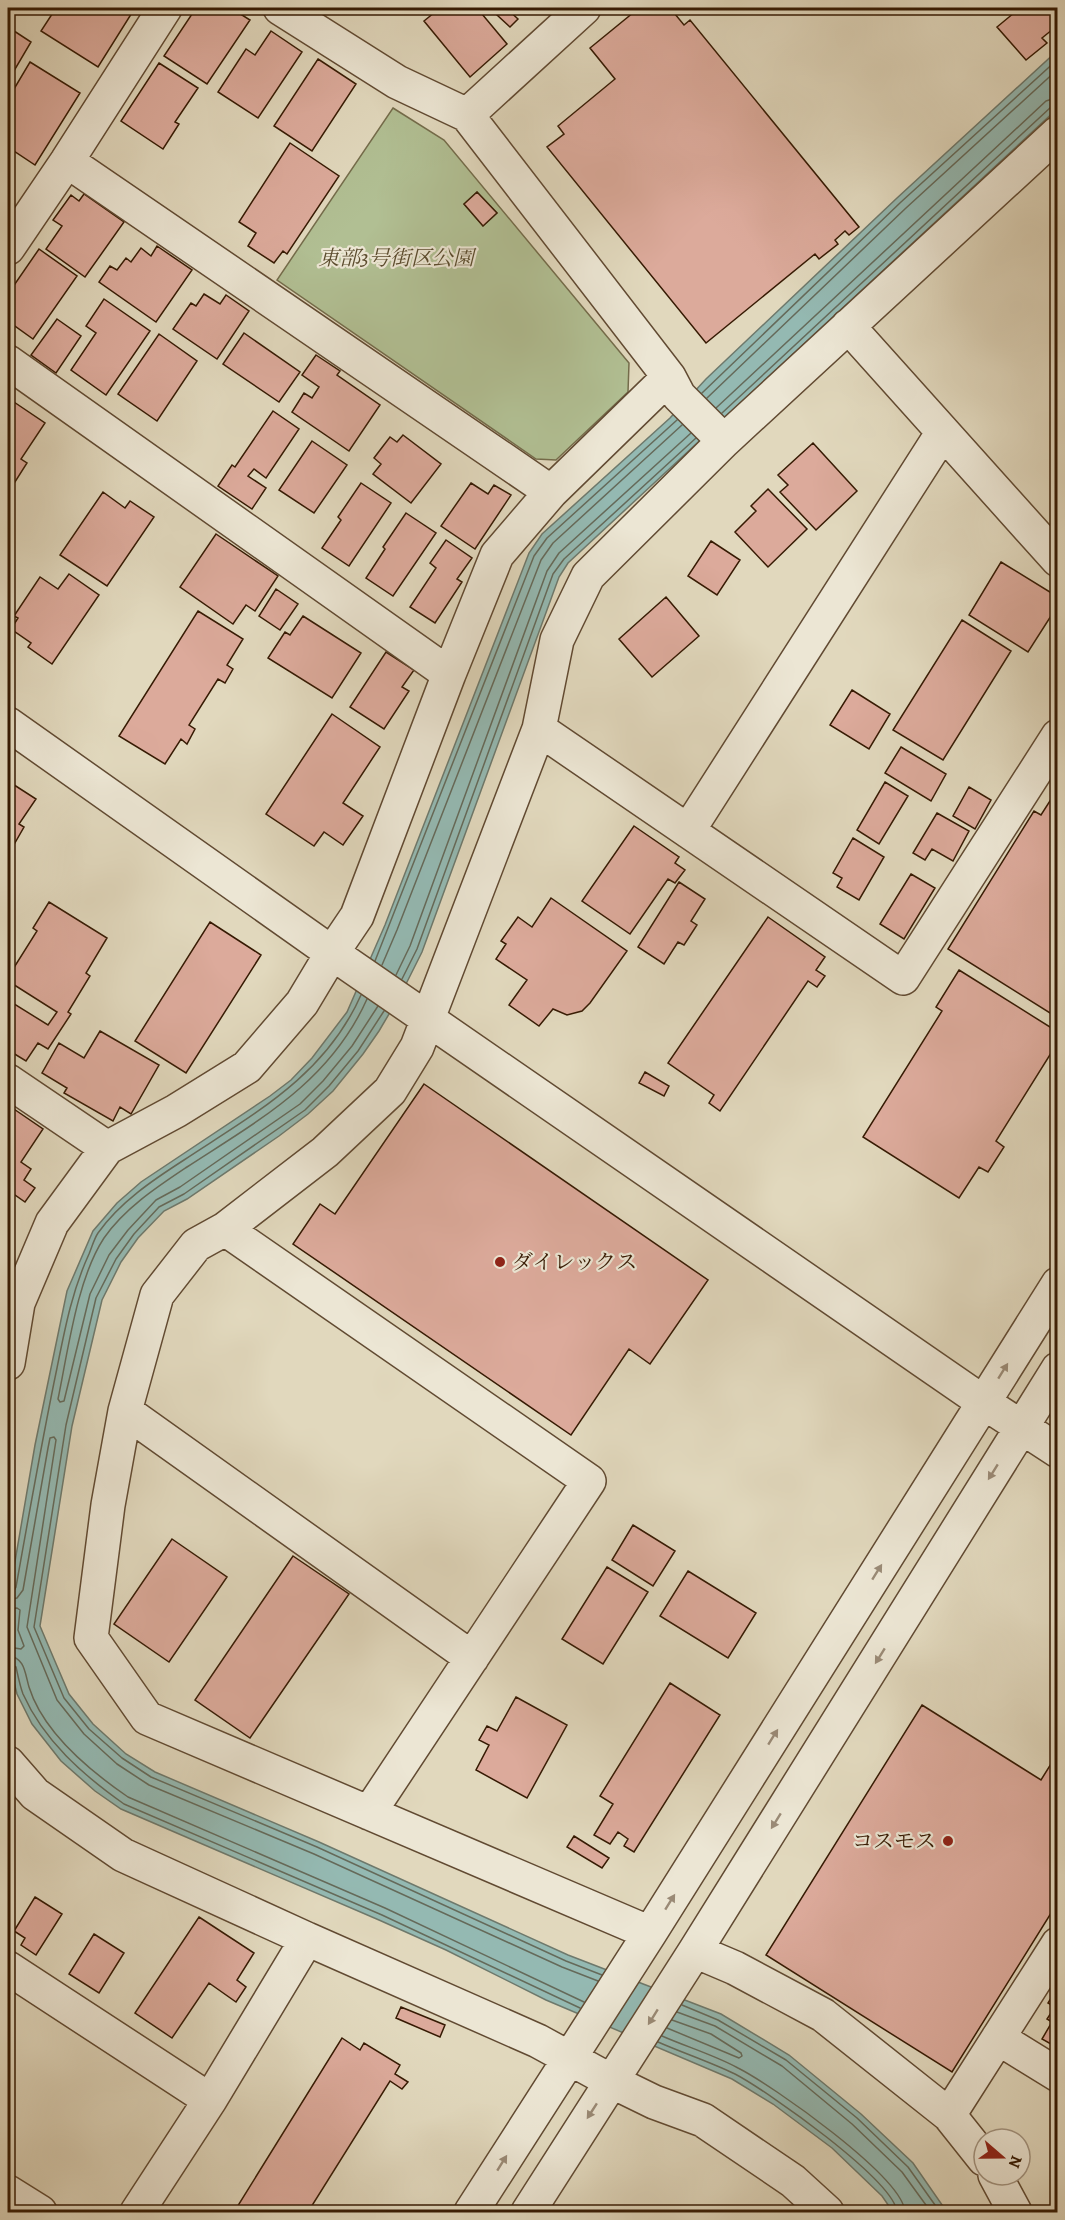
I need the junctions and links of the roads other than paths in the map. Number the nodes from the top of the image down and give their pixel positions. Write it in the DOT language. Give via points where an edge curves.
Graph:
graph roads {
  1 [pos="165,8"];
  2 [pos="280,8"];
  3 [pos="584,8"];
  4 [pos="467,115"];
  5 [pos="1058,133"];
  6 [pos="67,161"];
  7 [pos="8,248"];
  8 [pos="848,326"];
  9 [pos="8,362"];
  10 [pos="674,387"];
  11 [pos="943,432"];
  12 [pos="724,441"];
  13 [pos="551,492"];
  14 [pos="1058,560"];
  15 [pos="449,674"];
  16 [pos="8,723"];
  17 [pos="539,729"];
  18 [pos="1054,748"];
  19 [pos="688,831"];
  20 [pos="344,961"];
  21 [pos="421,1013"];
  22 [pos="8,1081"];
  23 [pos="107,1148"];
  24 [pos="225,1229"];
  25 [pos="1058,1284"];
  26 [pos="8,1363"];
  27 [pos="1058,1369"];
  28 [pos="984,1402"];
  29 [pos="125,1411"];
  30 [pos="1021,1428"];
  31 [pos="1058,1451"];
  32 [pos="472,1658"];
  33 [pos="8,1764"];
  34 [pos="369,1813"];
  35 [pos="307,1939"];
  36 [pos="644,1942"];
  37 [pos="1058,1944"];
  38 [pos="688,1962"];
  39 [pos="8,1968"];
  40 [pos="998,2038"];
  41 [pos="575,2048"];
  42 [pos="618,2072"];
  43 [pos="1058,2075"];
  44 [pos="210,2100"];
  45 [pos="949,2115"];
  46 [pos="972,2144"];
  47 [pos="1001,2187"];
  48 [pos="8,2192"];
  49 [pos="40,2212"];
  50 [pos="137,2212"];
  51 [pos="471,2212"];
  52 [pos="528,2212"];
  53 [pos="827,2212"];
  54 [pos="1015,2212"];
  1 -- 6 [label="street"];
  2 -- 4 [label="street" via="396,82"];
  3 -- 4 [label="street"];
  4 -- 10 [label="street"];
  5 -- 8 [label="street"];
  6 -- 7 [label="street"];
  6 -- 13 [label="street"];
  8 -- 11 [label="street"];
  8 -- 12 [label="street"];
  9 -- 15 [label="street"];
  10 -- 12 [label="street"];
  10 -- 13 [label="street"];
  11 -- 14 [label="street"];
  11 -- 19 [label="street"];
  12 -- 17 [label="street" via="588,576 557,640"];
  13 -- 15 [label="street" via="497,555"];
  15 -- 20 [label="street" via="357,916"];
  16 -- 20 [label="street"];
  17 -- 19 [label="street"];
  17 -- 21 [label="street"];
  18 -- 19 [label="street" via="903,978"];
  20 -- 21 [label="street"];
  20 -- 23 [label="street" via="247,1067"];
  21 -- 24 [label="street" via="417,1047 390,1091 325,1152"];
  21 -- 28 [label="street"];
  22 -- 23 [label="street"];
  23 -- 26 [label="street" via="52,1223 18,1303"];
  24 -- 29 [label="street" via="196,1245 157,1295"];
  24 -- 32 [label="street" via="589,1481"];
  28 -- 25 [label="street, one-way"];
  27 -- 30 [label="street"];
  28 -- 30 [label="street"];
  36 -- 28 [label="street, one-way"];
  29 -- 32 [label="street"];
  29 -- 34 [label="street" via="108,1505 92,1638 147,1718"];
  30 -- 31 [label="street"];
  30 -- 38 [label="street, one-way"];
  32 -- 34 [label="street"];
  33 -- 35 [label="street" via="35,1794 123,1855"];
  34 -- 36 [label="street"];
  35 -- 41 [label="street" via="538,2041"];
  35 -- 44 [label="street"];
  36 -- 41 [label="street"];
  37 -- 40 [label="street"];
  38 -- 42 [label="street, one-way"];
  38 -- 45 [label="street" via="735,1968 823,2015"];
  39 -- 44 [label="street"];
  40 -- 43 [label="street"];
  40 -- 45 [label="street"];
  41 -- 42 [label="street"];
  51 -- 41 [label="street, one-way"];
  42 -- 52 [label="street, one-way"];
  42 -- 53 [label="street" via="654,2102 703,2120 793,2181"];
  44 -- 50 [label="street"];
  45 -- 46 [label="street"];
  47 -- 54 [label="street"];
  48 -- 49 [label="street"];
}
